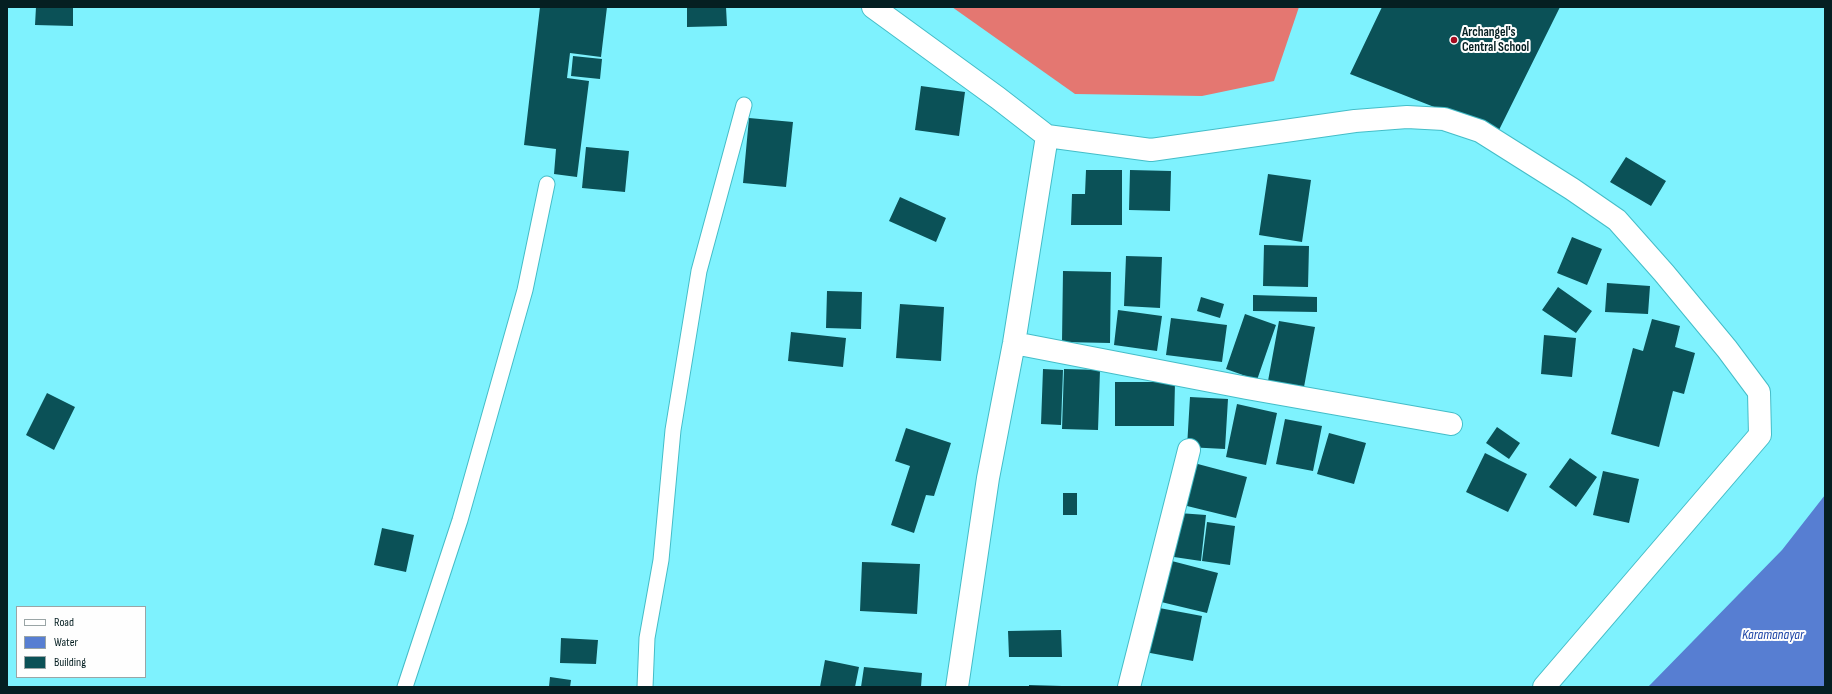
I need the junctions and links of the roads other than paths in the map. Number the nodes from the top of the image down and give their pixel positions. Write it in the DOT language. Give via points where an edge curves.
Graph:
graph roads {
  1 [pos="872,7"];
  2 [pos="744,105"];
  3 [pos="1047,136"];
  4 [pos="547,184"];
  5 [pos="1014,342"];
  6 [pos="1451,424"];
  7 [pos="1189,450"];
  8 [pos="405,687"];
  9 [pos="645,687"];
  10 [pos="957,687"];
  11 [pos="1129,687"];
  12 [pos="1544,687"];
  1 -- 3 [label="street"];
  2 -- 9 [label="lane" via="698,279 673,430 661,560 648,638"];
  3 -- 5 [label="street"];
  3 -- 12 [label="street" via="1151,150 1355,121 1407,117 1444,119 1480,132 1617,220 1727,349 1759,392 1760,435"];
  4 -- 8 [label="lane" via="519,313 460,520"];
  5 -- 6 [label="street" via="1247,388"];
  5 -- 10 [label="street" via="988,478"];
  7 -- 11 [label="street"];
}
